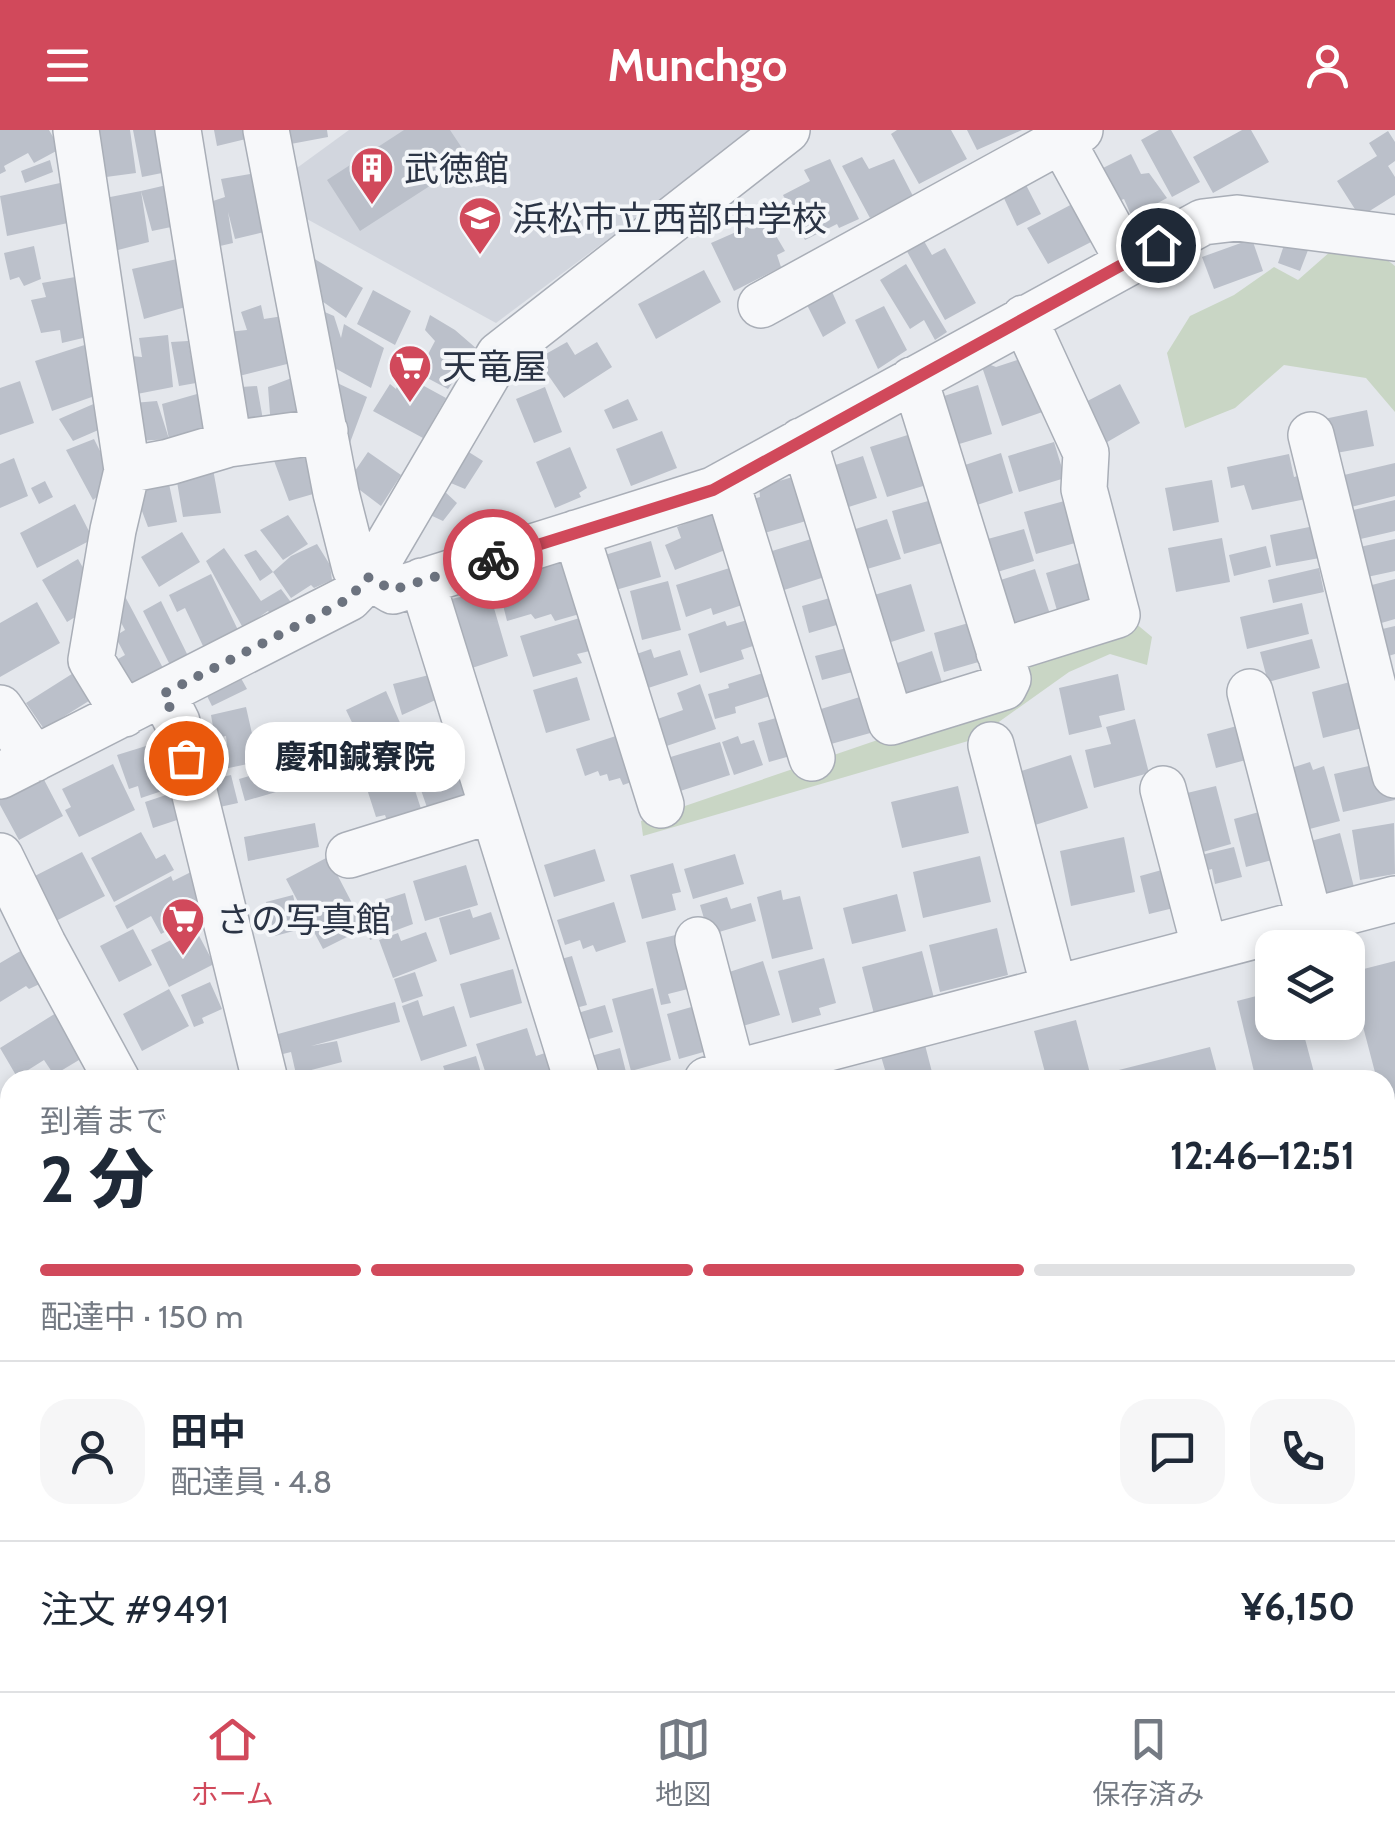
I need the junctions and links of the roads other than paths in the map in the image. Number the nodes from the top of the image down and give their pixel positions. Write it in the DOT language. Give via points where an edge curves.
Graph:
graph roads {
  1 [pos="76,130"];
  2 [pos="178,130"];
  3 [pos="266,130"];
  4 [pos="787,130"];
  5 [pos="1066,133"];
  6 [pos="1395,238"];
  7 [pos="1128,261"];
  8 [pos="761,305"];
  9 [pos="1024,318"];
  10 [pos="912,380"];
  11 [pos="325,432"];
  12 [pos="1311,435"];
  13 [pos="801,441"];
  14 [pos="229,444"];
  15 [pos="127,470"];
  16 [pos="724,484"];
  17 [pos="576,532"];
  18 [pos="369,577"];
  19 [pos="422,581"];
  20 [pos="999,652"];
  21 [pos="1250,692"];
  22 [pos="163,694"];
  23 [pos="0,708"];
  24 [pos="124,714"];
  25 [pos="991,745"];
  26 [pos="812,758"];
  27 [pos="17,768"];
  28 [pos="1395,776"];
  29 [pos="1163,789"];
  30 [pos="661,806"];
  31 [pos="494,810"];
  32 [pos="0,856"];
  33 [pos="349,856"];
  34 [pos="1395,899"];
  35 [pos="1310,921"];
  36 [pos="698,940"];
  37 [pos="1205,949"];
  38 [pos="1054,988"];
  39 [pos="112,1070"];
  40 [pos="263,1070"];
  41 [pos="575,1070"];
  42 [pos="719,1070"];
  43 [pos="746,1070"];
  1 -- 15 [label="street"];
  2 -- 14 [label="street"];
  3 -- 11 [label="street"];
  4 -- 18 [label="street" via="499,355"];
  5 -- 7 [label="street"];
  5 -- 8 [label="street"];
  6 -- 7 [label="street" via="1220,218"];
  7 -- 9 [label="street"];
  9 -- 10 [label="street"];
  9 -- 20 [label="street" via="1086,453 1084,489 1117,615"];
  10 -- 13 [label="street"];
  10 -- 20 [label="street"];
  11 -- 14 [label="street"];
  11 -- 18 [label="street" via="355,568"];
  12 -- 28 [label="street"];
  13 -- 16 [label="street"];
  13 -- 20 [label="street" via="891,722 1004,687 1008,679"];
  14 -- 15 [label="street"];
  15 -- 24 [label="street" via="91,660"];
  16 -- 17 [label="street"];
  16 -- 26 [label="street"];
  17 -- 19 [label="street"];
  17 -- 30 [label="street"];
  18 -- 19 [label="street" via="392,590"];
  18 -- 22 [label="street" via="336,606"];
  19 -- 31 [label="street"];
  21 -- 35 [label="street"];
  22 -- 24 [label="street"];
  22 -- 40 [label="street" via="177,722"];
  23 -- 27 [label="street"];
  24 -- 27 [label="street"];
  25 -- 38 [label="street"];
  29 -- 37 [label="street"];
  31 -- 33 [label="street"];
  31 -- 41 [label="street"];
  32 -- 39 [label="street"];
  34 -- 35 [label="street"];
  35 -- 37 [label="street"];
  36 -- 42 [label="street"];
  37 -- 38 [label="street"];
  38 -- 43 [label="street"];
}
